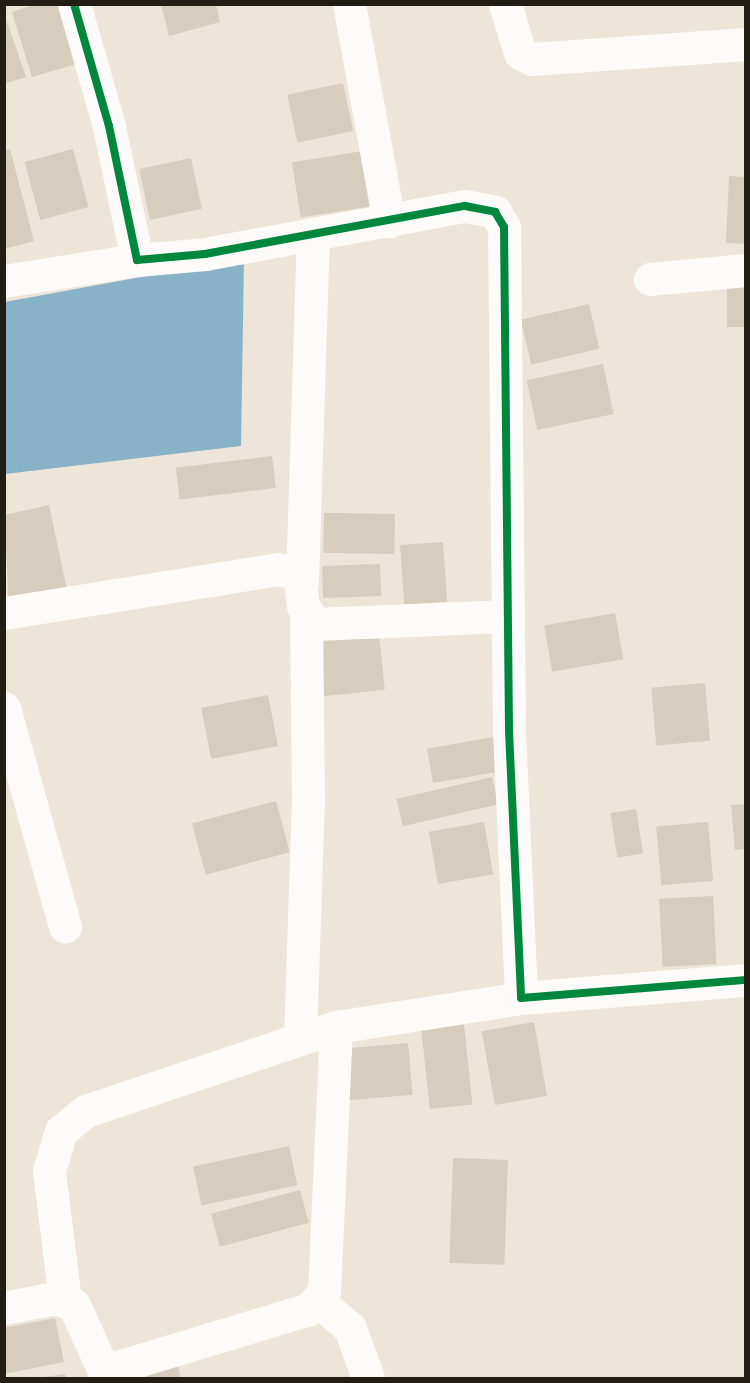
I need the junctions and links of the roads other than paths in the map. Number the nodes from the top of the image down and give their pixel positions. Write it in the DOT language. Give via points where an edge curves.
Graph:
graph roads {
  1 [pos="74,4"];
  2 [pos="349,4"];
  3 [pos="505,4"];
  4 [pos="746,45"];
  5 [pos="389,221"];
  6 [pos="313,234"];
  7 [pos="137,260"];
  8 [pos="746,270"];
  9 [pos="650,279"];
  10 [pos="4,281"];
  11 [pos="302,582"];
  12 [pos="4,613"];
  13 [pos="508,616"];
  14 [pos="306,617"];
  15 [pos="4,708"];
  16 [pos="65,927"];
  17 [pos="746,980"];
  18 [pos="520,998"];
  19 [pos="336,1027"];
  20 [pos="300,1039"];
  21 [pos="65,1300"];
  22 [pos="318,1301"];
  23 [pos="4,1308"];
  24 [pos="106,1375"];
  25 [pos="368,1378"];
  1 -- 7 [label="street" via="109,126"];
  2 -- 5 [label="street"];
  3 -- 4 [label="street" via="520,53 532,59"];
  5 -- 6 [label="street"];
  5 -- 13 [label="street" via="478,206 495,212 504,227"];
  6 -- 7 [label="street"];
  6 -- 11 [label="street"];
  7 -- 10 [label="street"];
  8 -- 9 [label="street"];
  11 -- 12 [label="street" via="291,569 278,569"];
  11 -- 14 [label="street"];
  13 -- 14 [label="street" via="327,626"];
  13 -- 18 [label="street"];
  14 -- 20 [label="street" via="308,803"];
  15 -- 16 [label="street"];
  17 -- 18 [label="street"];
  18 -- 19 [label="street"];
  19 -- 20 [label="street"];
  19 -- 22 [label="street" via="328,1275"];
  20 -- 21 [label="street" via="87,1111 61,1131 49,1171"];
  21 -- 23 [label="street"];
  21 -- 24 [label="street" via="74,1305"];
  22 -- 24 [label="street" via="298,1313"];
  22 -- 25 [label="street" via="350,1328"];
}
